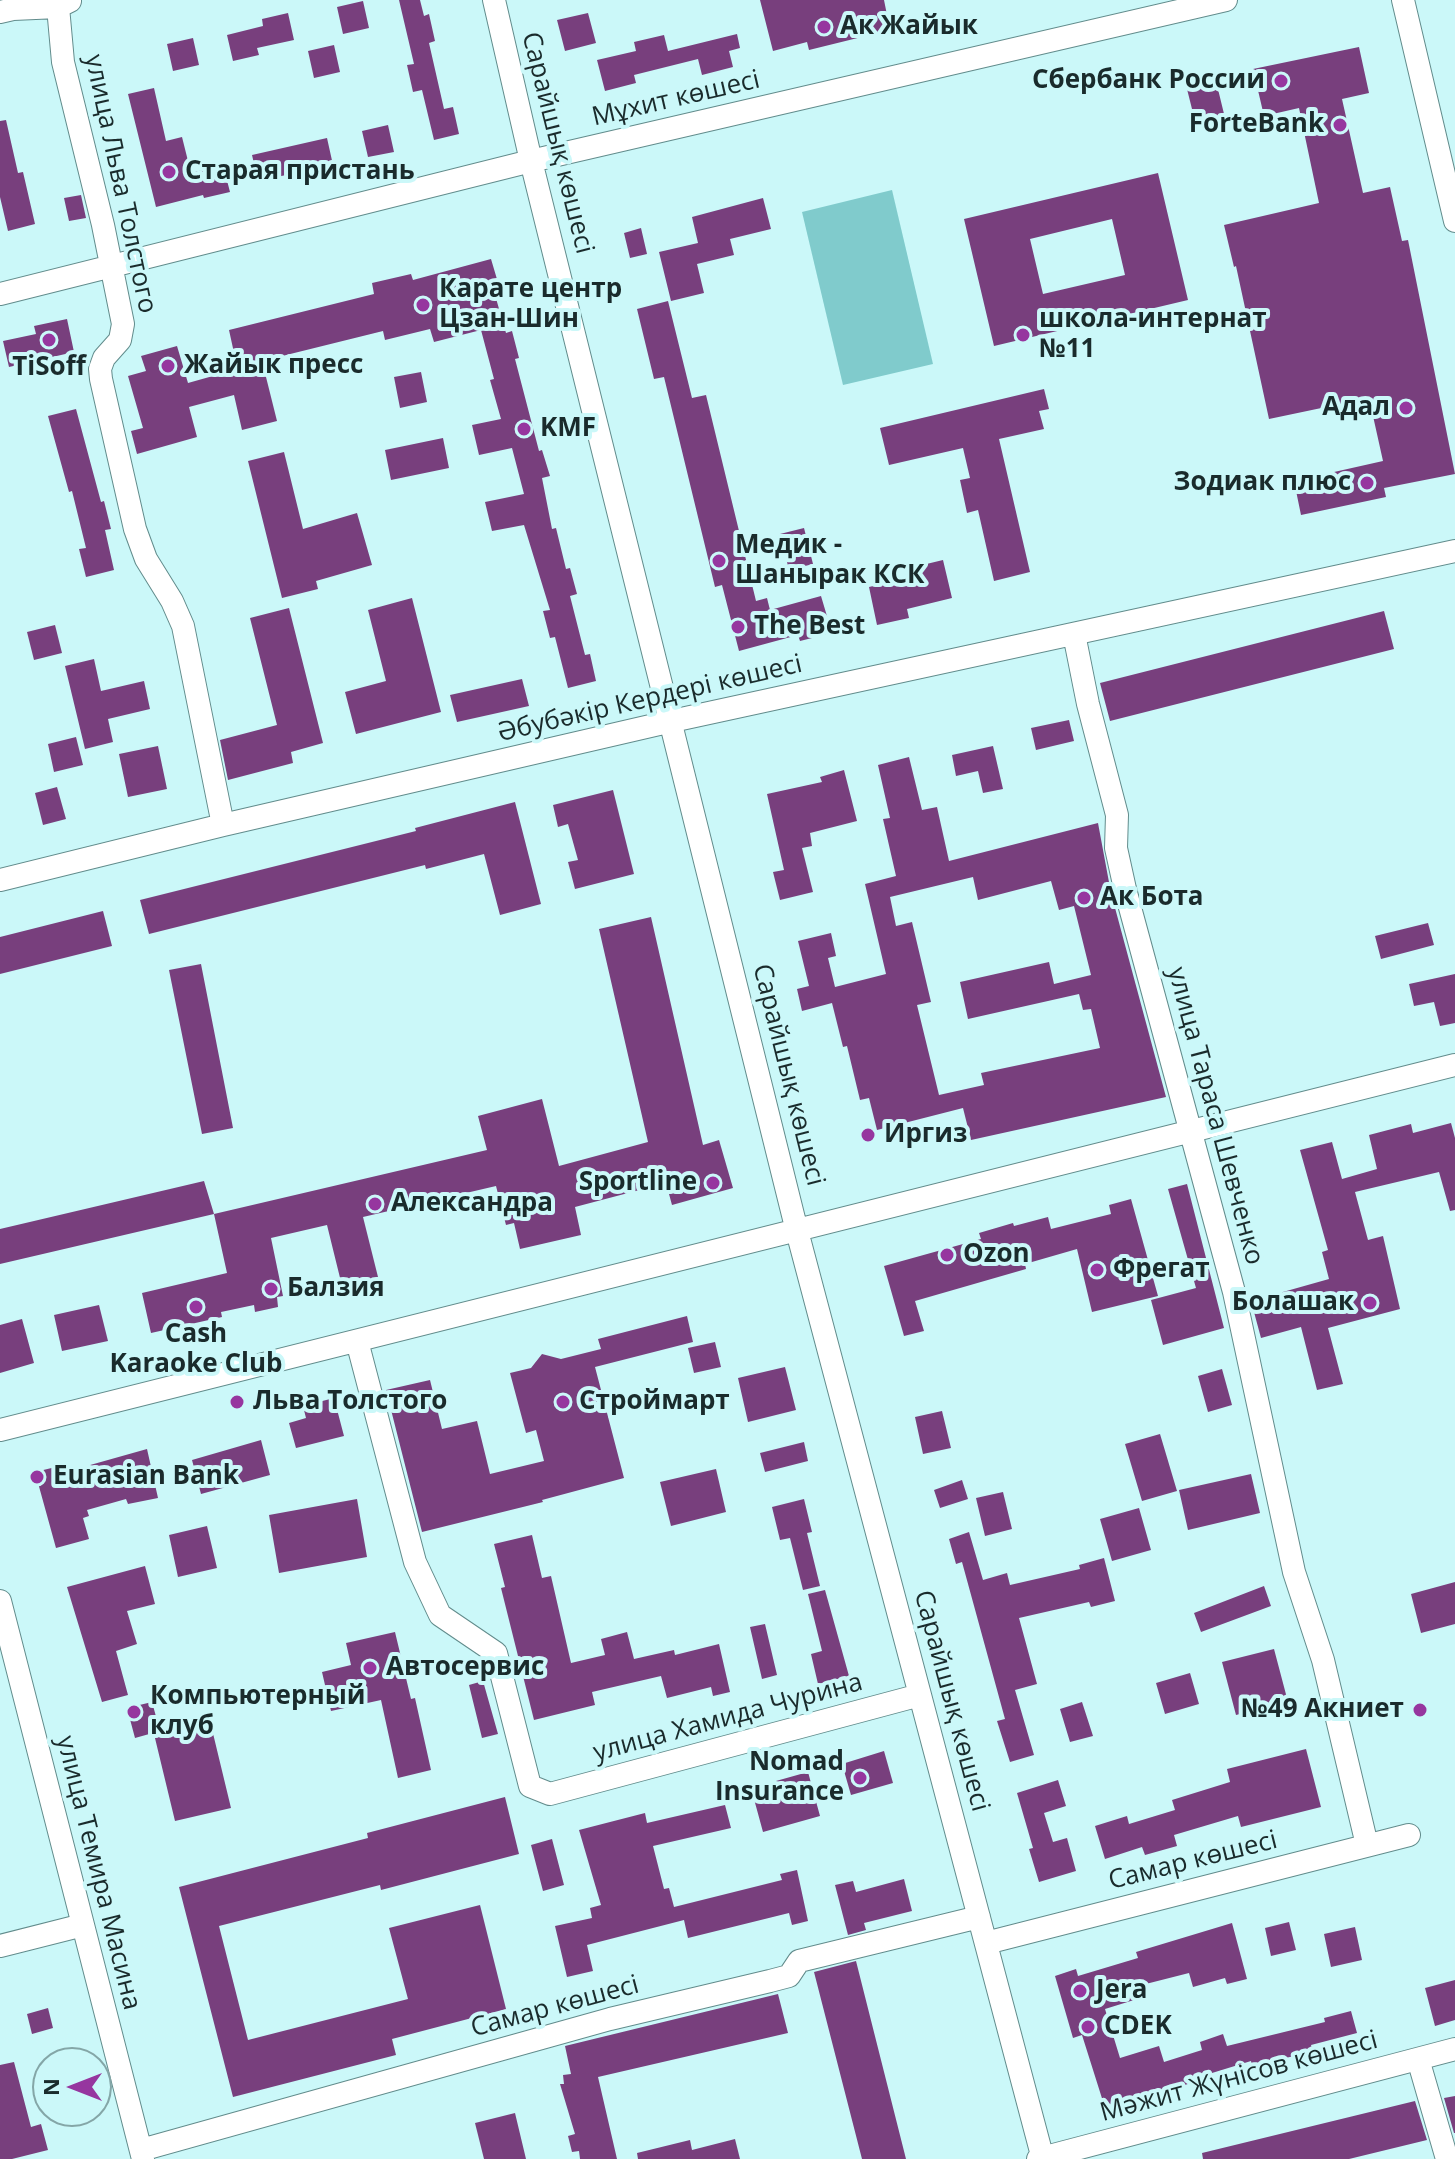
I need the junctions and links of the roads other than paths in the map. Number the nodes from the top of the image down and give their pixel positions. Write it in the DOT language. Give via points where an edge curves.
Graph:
graph roads {
  1 [pos="494,0"];
  2 [pos="1226,0"];
  3 [pos="1403,0"];
  4 [pos="64,4"];
  5 [pos="0,12"];
  6 [pos="531,161"];
  7 [pos="1455,221"];
  8 [pos="111,267"];
  9 [pos="0,294"];
  10 [pos="1455,551"];
  11 [pos="1074,634"];
  12 [pos="672,721"];
  13 [pos="223,825"];
  14 [pos="0,880"];
  15 [pos="1455,1065"];
  16 [pos="1189,1132"];
  17 [pos="797,1231"];
  18 [pos="357,1341"];
  19 [pos="0,1430"];
  20 [pos="0,1601"];
  21 [pos="920,1695"];
  22 [pos="1409,1835"];
  23 [pos="1367,1845"];
  24 [pos="979,1917"];
  25 [pos="83,1925"];
  26 [pos="986,1943"];
  27 [pos="0,1946"];
  28 [pos="1455,2049"];
  29 [pos="1418,2059"];
  30 [pos="142,2154"];
  31 [pos="1041,2159"];
  32 [pos="1447,2159"];
  1 -- 6 [label="street, Сарайшық көшесі"];
  2 -- 6 [label="street, Мұхит көшесі"];
  3 -- 7 [label="street"];
  4 -- 5 [label="street"];
  4 -- 8 [label="street, улица Льва Толстого" via="63,62"];
  6 -- 8 [label="street, Мұхит көшесі"];
  6 -- 12 [label="street, Сарайшық көшесі"];
  8 -- 9 [label="street, Мұхит көшесі"];
  8 -- 13 [label="street, улица Льва Толстого" via="123,333 104,358 101,379 135,529 183,626"];
  10 -- 11 [label="street, Әбубәкір Кердері көшесі"];
  11 -- 12 [label="street, Әбубәкір Кердері көшесі"];
  11 -- 16 [label="street, улица Тараса Шевченко" via="1117,815 1116,848 1125,889"];
  12 -- 13 [label="street, Әбубәкір Кердері көшесі"];
  12 -- 17 [label="street, Сарайшық көшесі"];
  13 -- 14 [label="street, Әбубәкір Кердері көшесі"];
  15 -- 16 [label="street"];
  16 -- 17 [label="street"];
  16 -- 23 [label="street, улица Тараса Шевченко" via="1217,1224 1294,1572 1323,1660"];
  17 -- 18 [label="street"];
  17 -- 21 [label="street, Сарайшық көшесі"];
  18 -- 19 [label="street"];
  18 -- 21 [label="street, улица Хамида Чурина" via="415,1562 440,1615 496,1653 530,1786 550,1794"];
  20 -- 25 [label="street, улица Темира Масина"];
  21 -- 24 [label="street, Сарайшық көшесі"];
  22 -- 23 [label="street, Самар көшесі"];
  23 -- 26 [label="street, Самар көшесі"];
  24 -- 26 [label="street, Сарайшық көшесі"];
  24 -- 30 [label="street, Самар көшесі" via="799,1961 789,1976 610,2019"];
  25 -- 27 [label="street"];
  25 -- 30 [label="street, улица Темира Масина"];
  26 -- 31 [label="street, Сарайшық көшесі"];
  28 -- 29 [label="street, Мәжит Жүнісов көшесі"];
  29 -- 31 [label="street, Мәжит Жүнісов көшесі"];
  29 -- 32 [label="street"];
}
